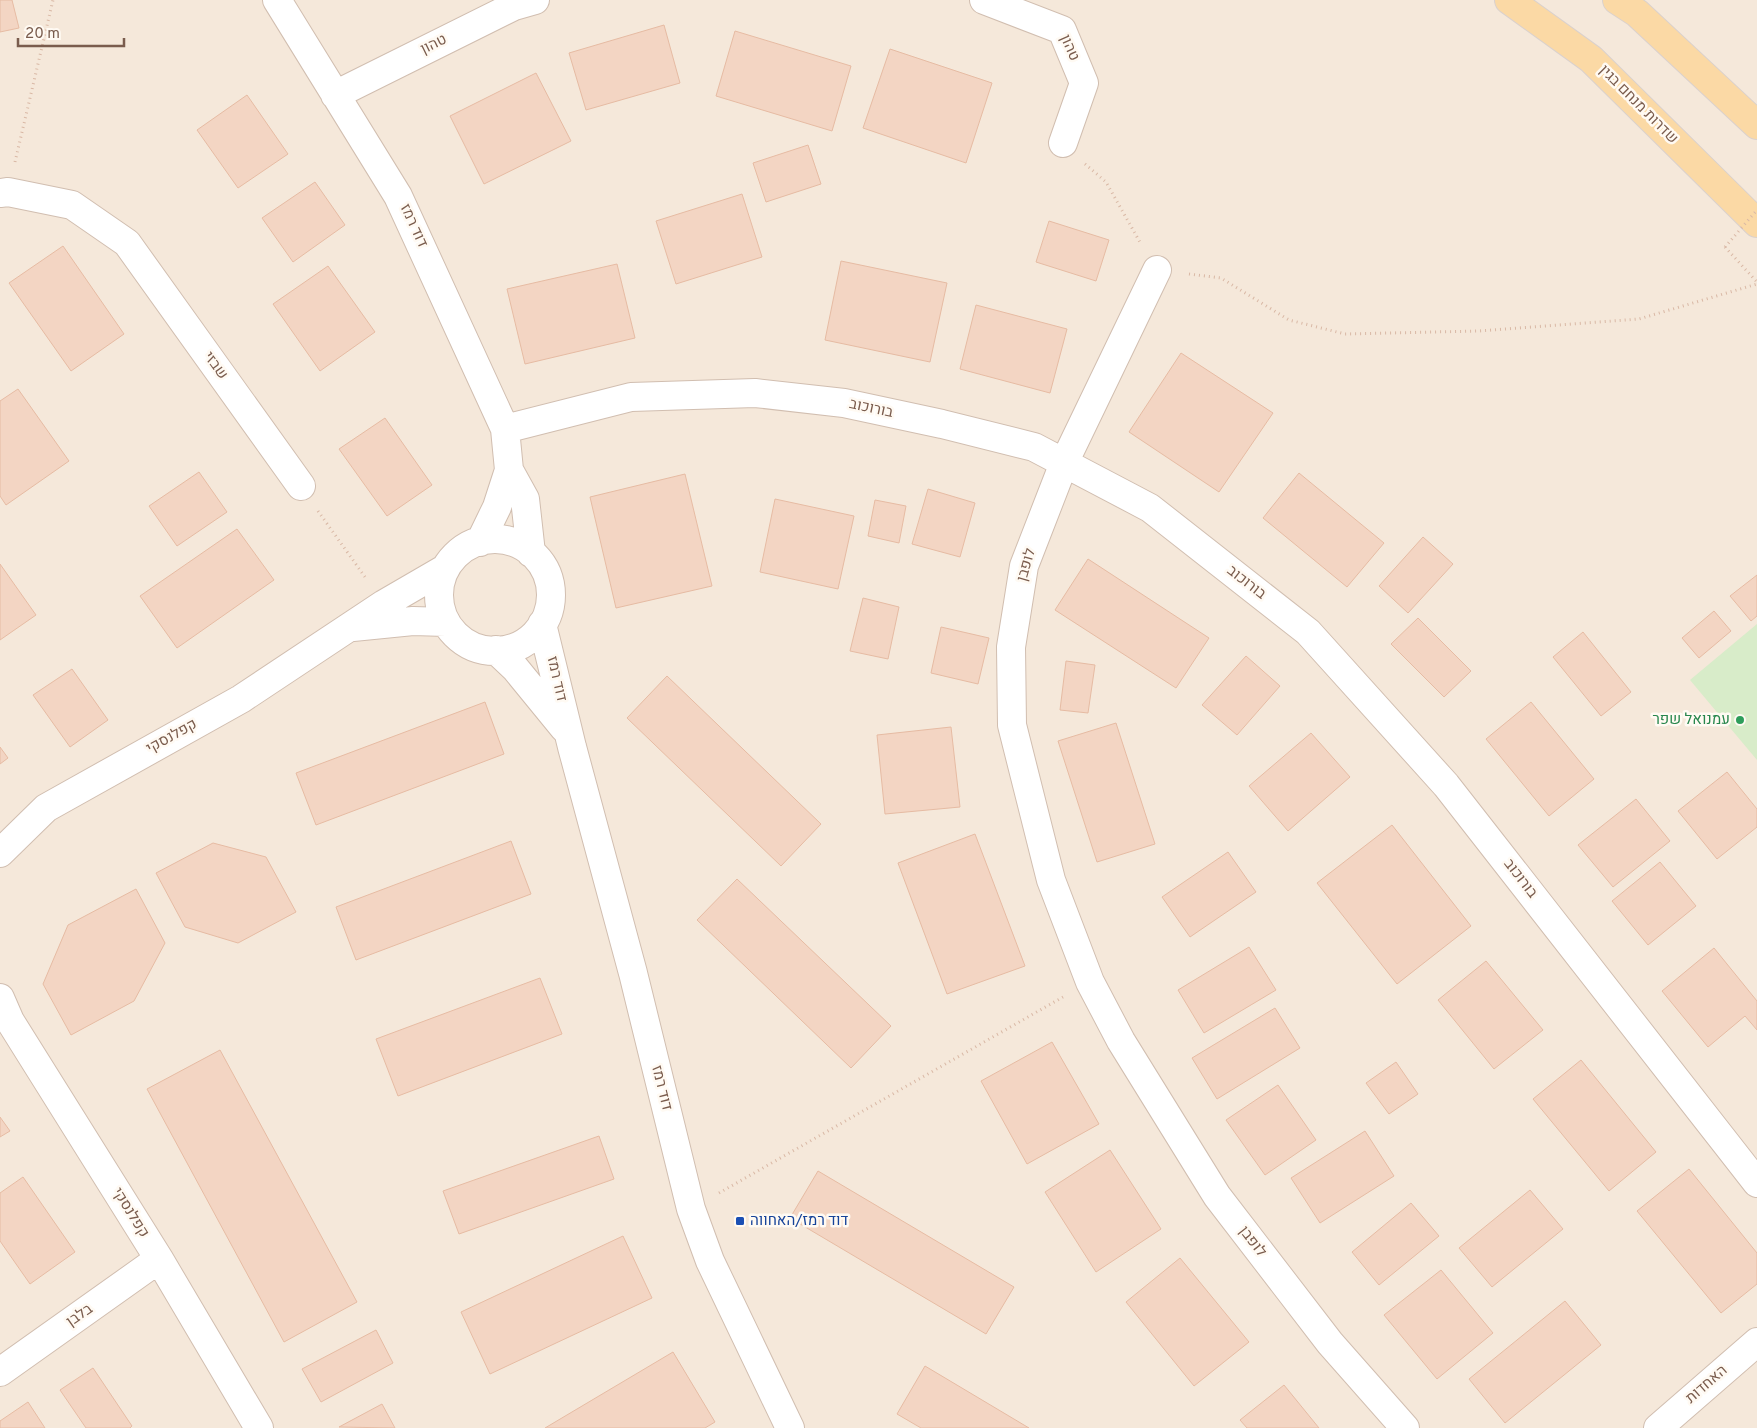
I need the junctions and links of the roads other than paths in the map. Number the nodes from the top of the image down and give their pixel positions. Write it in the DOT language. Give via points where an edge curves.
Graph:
graph roads {
  1 [pos="277,0"];
  2 [pos="535,0"];
  3 [pos="984,0"];
  4 [pos="1509,0"];
  5 [pos="1617,0"];
  6 [pos="335,95"];
  7 [pos="1757,125"];
  8 [pos="1063,143"];
  9 [pos="4,192"];
  10 [pos="1757,223"];
  11 [pos="1157,270"];
  12 [pos="506,429"];
  13 [pos="1064,463"];
  14 [pos="509,470"];
  15 [pos="301,486"];
  16 [pos="480,542"];
  17 [pos="531,553"];
  18 [pos="446,568"];
  19 [pos="446,622"];
  20 [pos="542,624"];
  21 [pos="349,627"];
  22 [pos="496,650"];
  23 [pos="569,734"];
  24 [pos="0,854"];
  25 [pos="0,998"];
  26 [pos="1757,1183"];
  27 [pos="159,1259"];
  28 [pos="1757,1342"];
  29 [pos="0,1372"];
  30 [pos="259,1428"];
  31 [pos="790,1428"];
  32 [pos="1405,1428"];
  33 [pos="1658,1428"];
  1 -- 6 [label="street, דוד רמז"];
  2 -- 6 [label="street, טהון" via="514,6"];
  3 -- 8 [label="street, טהון" via="1062,30 1084,84"];
  4 -- 10 [label="main road, שדרות מנחם בגין" via="1591,58"];
  5 -- 7 [label="main road" via="1637,13"];
  6 -- 12 [label="street, דוד רמז" via="398,196"];
  9 -- 15 [label="street, שבזי" via="72,205 127,242"];
  11 -- 13 [label="street, לופבן"];
  12 -- 13 [label="street, בורוכוב" via="631,396 755,393 844,403 942,424 1034,447"];
  12 -- 14 [label="street, דוד רמז"];
  13 -- 26 [label="street, בורוכוב" via="1150,508 1308,632 1446,785"];
  13 -- 32 [label="street, לופבן" via="1024,566 1011,646 1012,725 1051,880 1090,982 1121,1040 1217,1196 1330,1342"];
  14 -- 16 [label="street, דוד רמז" via="497,507"];
  14 -- 17 [label="street, דוד רמז" via="525,499"];
  16 -- 17 [label="street" via="493,539 510,541"];
  16 -- 18 [label="street" via="460,552"];
  17 -- 20 [label="street" via="540,561 548,577 551,594 548,613"];
  18 -- 19 [label="street" via="440,581 439,596"];
  18 -- 21 [label="street, קפלנסקי"];
  19 -- 21 [label="street, קפלנסקי" via="412,621"];
  19 -- 22 [label="street" via="458,637 470,645"];
  20 -- 22 [label="street" via="540,630 525,642 508,650"];
  20 -- 23 [label="street, דוד רמז"];
  21 -- 24 [label="street, קפלנסקי" via="241,699 46,808"];
  22 -- 23 [label="street, דוד רמז" via="515,668"];
  23 -- 31 [label="street, דוד רמז" via="633,973 691,1209 710,1261"];
  25 -- 27 [label="street, קפלנסקי" via="10,1021"];
  27 -- 29 [label="street, בלבן"];
  27 -- 30 [label="street, קפלנסקי"];
  28 -- 33 [label="street, האחדות"];
}
